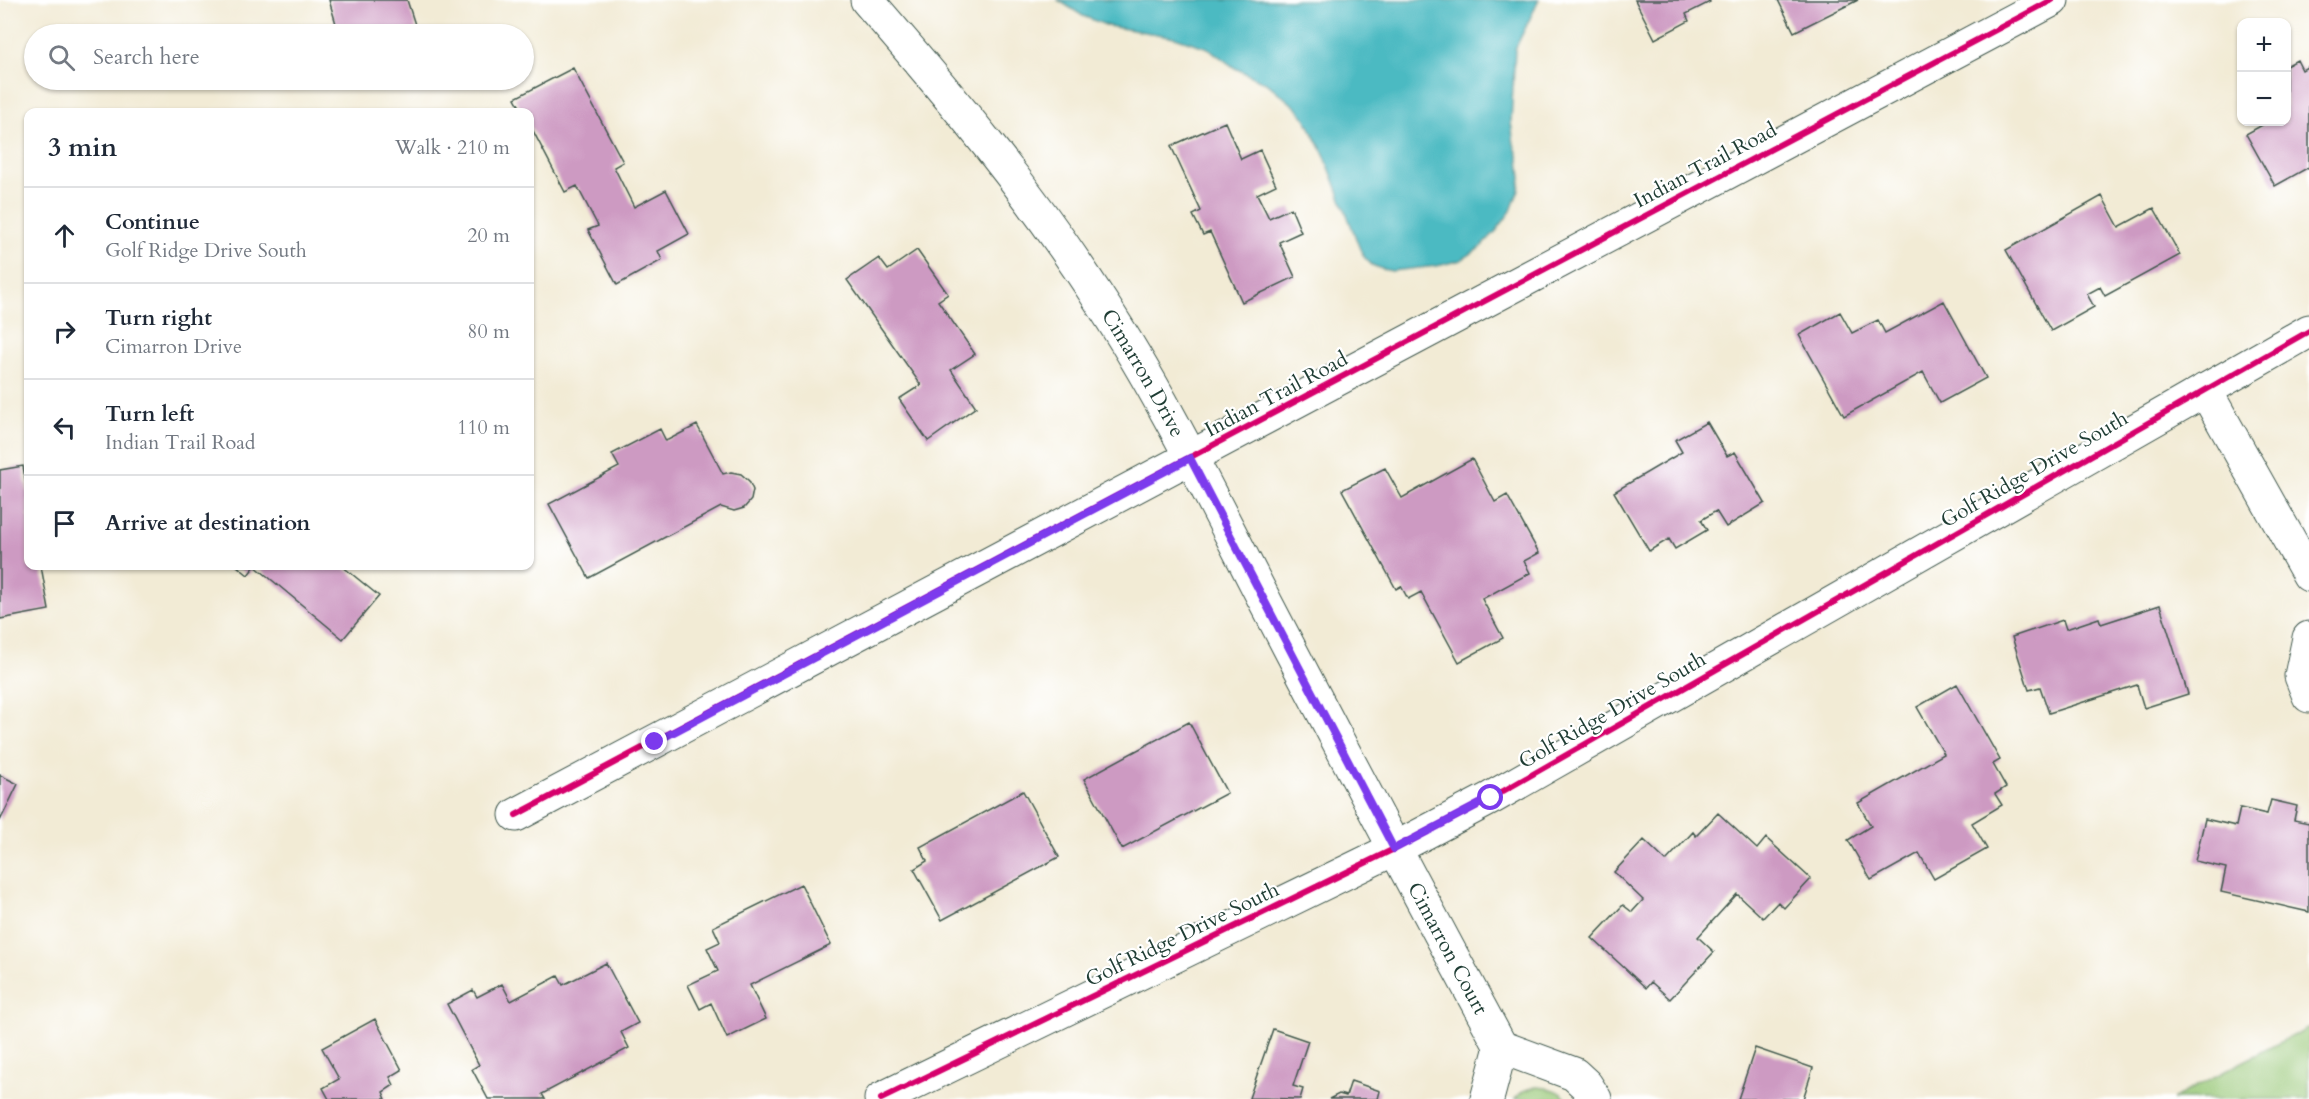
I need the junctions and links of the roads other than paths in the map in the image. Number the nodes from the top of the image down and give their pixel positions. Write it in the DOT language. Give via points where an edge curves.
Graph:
graph roads {
  1 [pos="867,0"];
  2 [pos="2052,0"];
  3 [pos="2309,331"];
  4 [pos="2205,390"];
  5 [pos="1190,458"];
  6 [pos="2309,575"];
  7 [pos="2309,638"];
  8 [pos="2309,696"];
  9 [pos="516,815"];
  10 [pos="1394,849"];
  11 [pos="1501,1047"];
  12 [pos="880,1099"];
  13 [pos="1487,1099"];
  14 [pos="1595,1099"];
  1 -- 5 [label="street, Cimarron Drive" via="978,129 1043,216 1102,303"];
  2 -- 5 [label="street, Indian Trail Road"];
  3 -- 4 [label="street, Golf Ridge Drive South"];
  4 -- 6 [label="street"];
  4 -- 10 [label="street, Golf Ridge Drive South" via="1491,798"];
  5 -- 9 [label="street, Indian Trail Road"];
  5 -- 10 [label="street, Cimarron Drive"];
  7 -- 8 [label="street" via="2301,676"];
  10 -- 11 [label="street, Cimarron Court"];
  10 -- 12 [label="street, Golf Ridge Drive South"];
  11 -- 13 [label="street"];
  11 -- 14 [label="street" via="1574,1074"];
}
